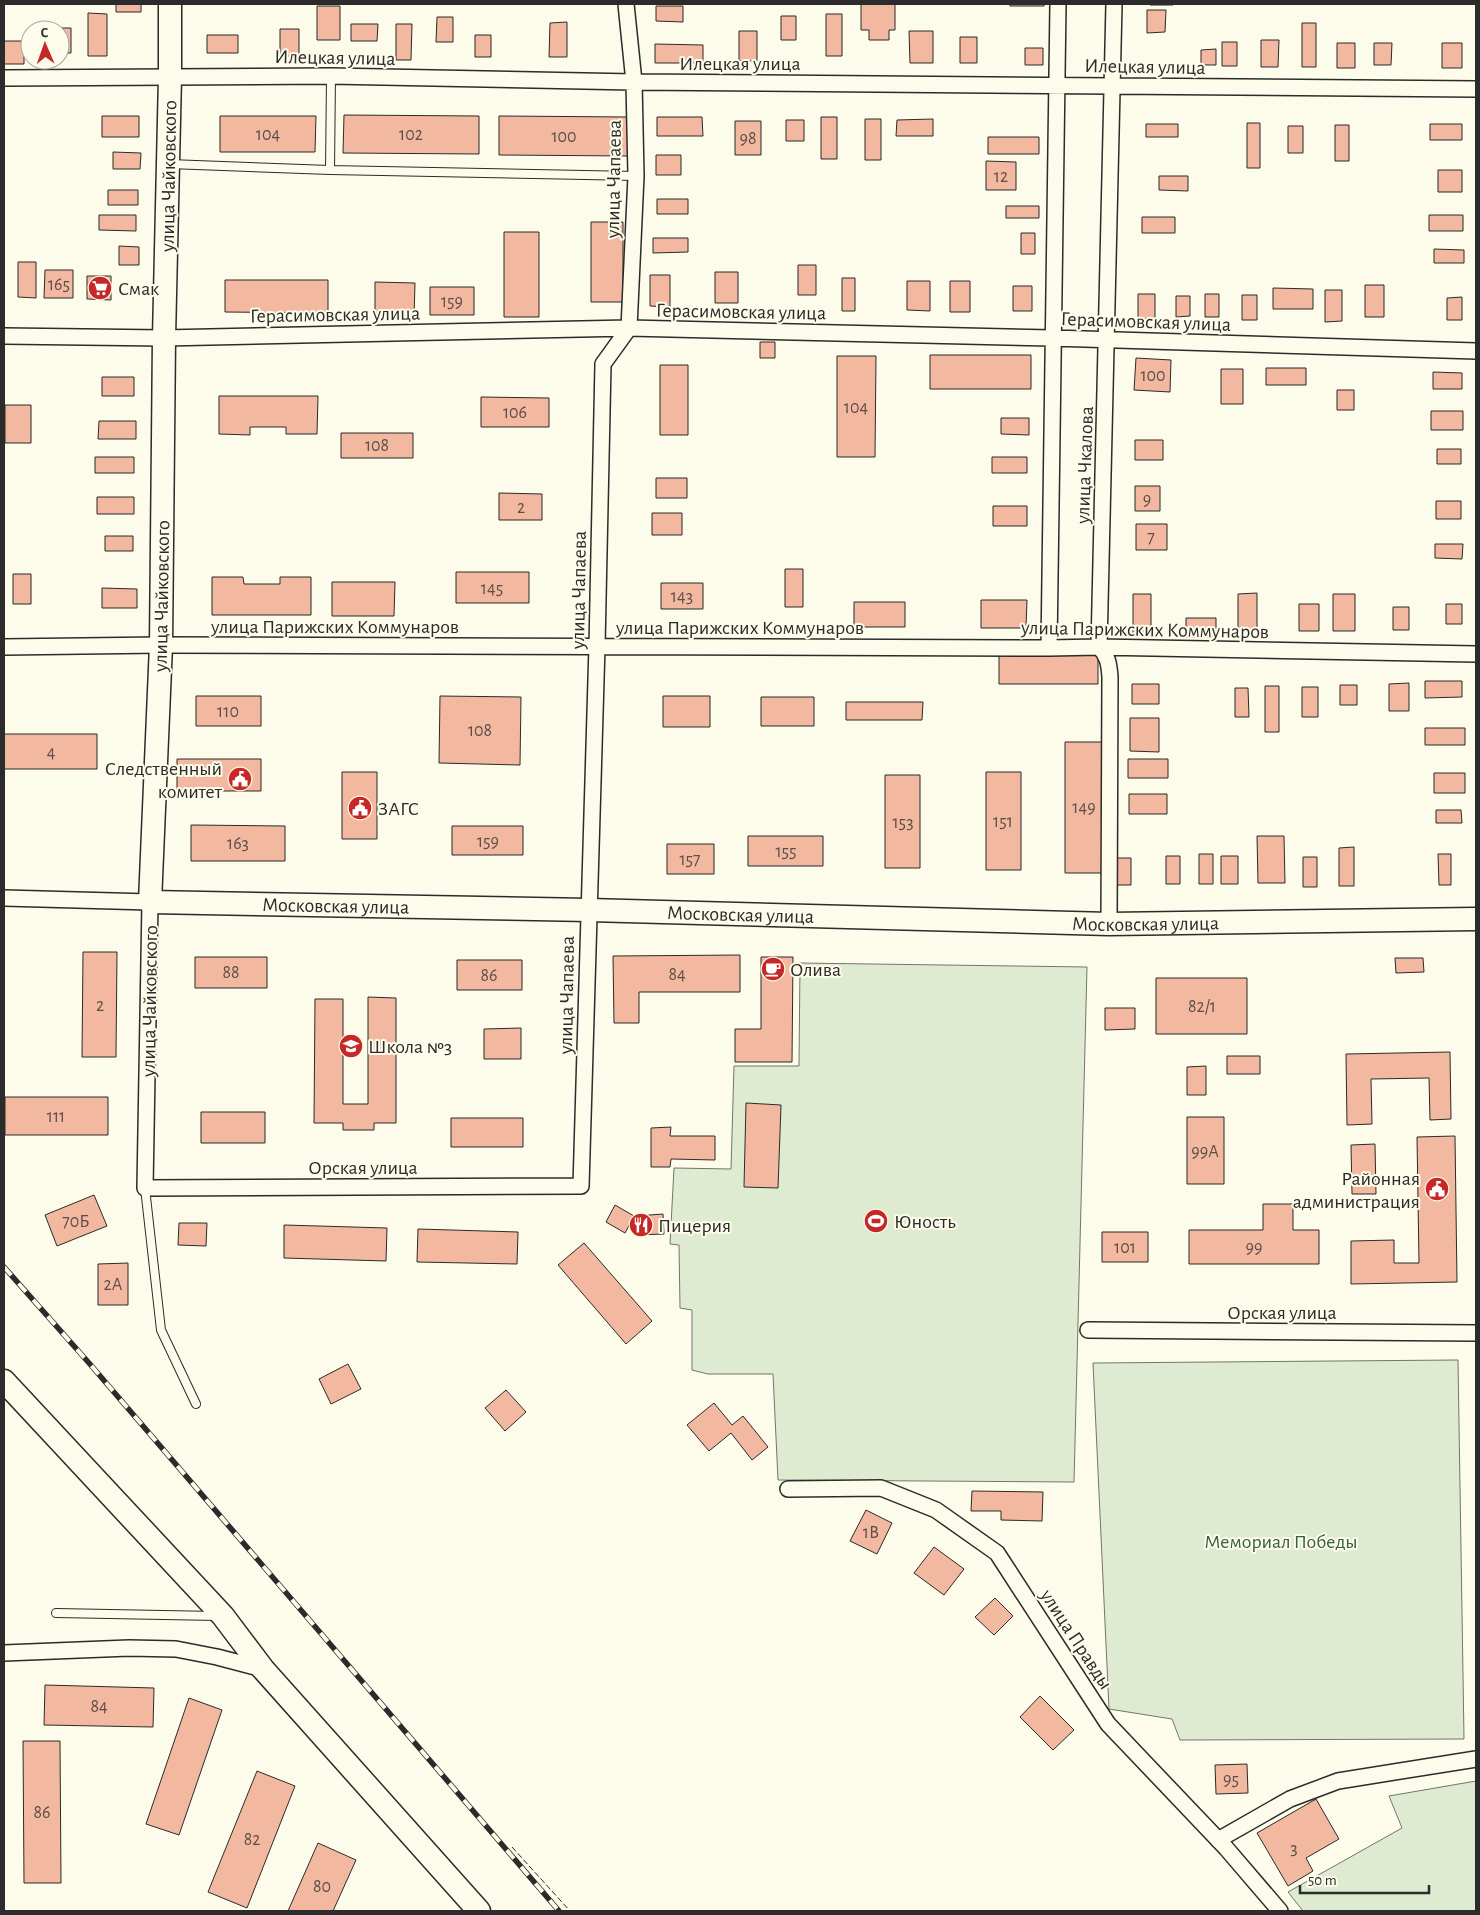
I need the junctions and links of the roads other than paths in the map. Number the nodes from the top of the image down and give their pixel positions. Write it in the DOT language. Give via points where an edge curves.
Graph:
graph roads {
  1 [pos="170,4"];
  2 [pos="626,4"];
  3 [pos="1058,4"];
  4 [pos="1114,4"];
  5 [pos="170,76"];
  6 [pos="331,76"];
  7 [pos="4,78"];
  8 [pos="634,82"];
  9 [pos="1057,85"];
  10 [pos="1113,85"];
  11 [pos="1476,90"];
  12 [pos="168,164"];
  13 [pos="330,170"];
  14 [pos="636,176"];
  15 [pos="629,328"];
  16 [pos="4,336"];
  17 [pos="164,338"];
  18 [pos="1052,338"];
  19 [pos="1107,340"];
  20 [pos="1476,351"];
  21 [pos="162,645"];
  22 [pos="597,646"];
  23 [pos="1099,646"];
  24 [pos="4,647"];
  25 [pos="1050,648"];
  26 [pos="1476,654"];
  27 [pos="4,898"];
  28 [pos="150,902"];
  29 [pos="589,910"];
  30 [pos="1476,919"];
  31 [pos="1109,924"];
  32 [pos="582,1186"];
  33 [pos="145,1188"];
  34 [pos="1088,1330"];
  35 [pos="1476,1333"];
  36 [pos="4,1381"];
  37 [pos="196,1404"];
  38 [pos="788,1489"];
  39 [pos="56,1613"];
  40 [pos="223,1616"];
  41 [pos="4,1653"];
  42 [pos="263,1669"];
  43 [pos="1476,1759"];
  44 [pos="1218,1840"];
  45 [pos="479,1911"];
  46 [pos="1280,1911"];
  1 -- 5 [label="street, улица Чайковского"];
  2 -- 8 [label="street, улица Чапаева"];
  3 -- 9 [label="street, улица Чкалова"];
  4 -- 10 [label="street, улица Чкалова"];
  5 -- 6 [label="street, Илецкая улица"];
  5 -- 7 [label="street, Илецкая улица"];
  5 -- 12 [label="street, улица Чайковского"];
  6 -- 8 [label="street, Илецкая улица"];
  6 -- 13 [label="lane"];
  8 -- 9 [label="street, Илецкая улица"];
  8 -- 14 [label="street, улица Чапаева"];
  9 -- 10 [label="street, Илецкая улица"];
  9 -- 18 [label="street, улица Чкалова"];
  10 -- 11 [label="street, Илецкая улица"];
  10 -- 19 [label="street, улица Чкалова"];
  12 -- 13 [label="lane"];
  12 -- 17 [label="street, улица Чайковского"];
  13 -- 14 [label="lane"];
  14 -- 15 [label="street, улица Чапаева"];
  15 -- 17 [label="street, Герасимовская улица"];
  15 -- 18 [label="street, Герасимовская улица"];
  15 -- 22 [label="street, улица Чапаева" via="603,364"];
  16 -- 17 [label="street, Герасимовская улица"];
  17 -- 21 [label="street, улица Чайковского"];
  18 -- 19 [label="street, Герасимовская улица"];
  18 -- 25 [label="street, улица Чкалова"];
  19 -- 20 [label="street, Герасимовская улица"];
  19 -- 23 [label="street, улица Чкалова"];
  21 -- 22 [label="street, улица Парижских Коммунаров"];
  21 -- 24 [label="street, улица Парижских Коммунаров"];
  21 -- 28 [label="street, улица Чайковского"];
  22 -- 25 [label="street, улица Парижских Коммунаров"];
  22 -- 29 [label="street, улица Чапаева"];
  23 -- 25 [label="street, улица Парижских Коммунаров"];
  23 -- 26 [label="street, улица Парижских Коммунаров"];
  23 -- 31 [label="street, улица Чкалова" via="1109,661 1110,677"];
  27 -- 28 [label="street, Московская улица"];
  28 -- 29 [label="street, Московская улица"];
  28 -- 33 [label="street, улица Чайковского"];
  29 -- 31 [label="street, Московская улица"];
  29 -- 32 [label="street, улица Чапаева"];
  30 -- 31 [label="street, Московская улица"];
  32 -- 33 [label="street, Орская улица"];
  33 -- 37 [label="lane" via="162,1330"];
  34 -- 35 [label="street, Орская улица"];
  36 -- 40 [label="street"];
  38 -- 44 [label="street, улица Правды" via="881,1488 936,1510 997,1553 1108,1724"];
  39 -- 40 [label="lane"];
  40 -- 42 [label="street"];
  41 -- 42 [label="street" via="176,1649"];
  42 -- 45 [label="street"];
  43 -- 44 [label="street" via="1338,1781 1290,1799"];
  44 -- 46 [label="street, улица Правды"];
}
